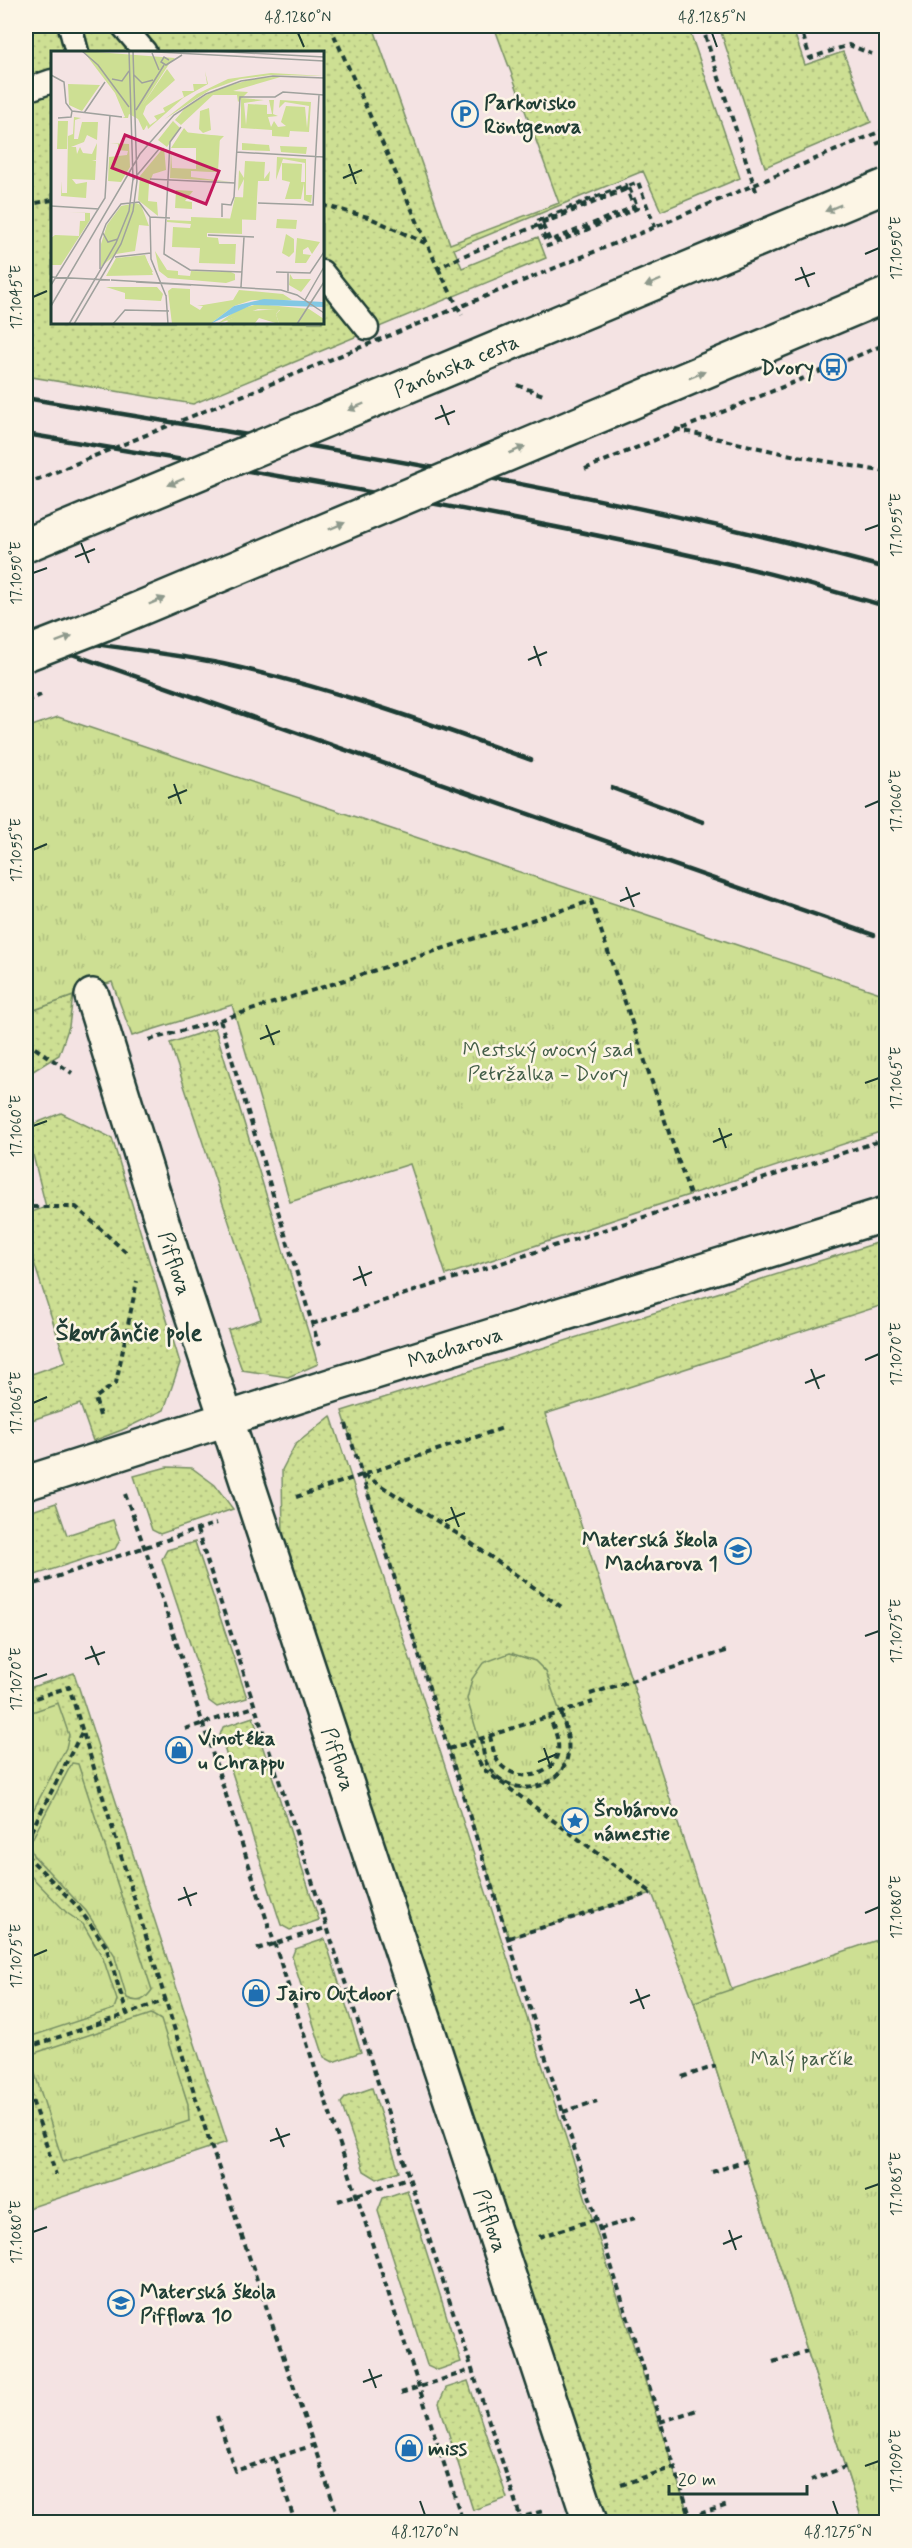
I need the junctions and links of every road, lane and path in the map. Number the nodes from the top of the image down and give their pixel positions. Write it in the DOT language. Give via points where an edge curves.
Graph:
graph roads {
  1 [pos="70,26"];
  2 [pos="123,26"];
  3 [pos="330,26"];
  4 [pos="702,26"];
  5 [pos="800,26"];
  6 [pos="77,51"];
  7 [pos="144,51"];
  8 [pos="872,54"];
  9 [pos="51,81"];
  10 [pos="26,90"];
  11 [pos="886,129"];
  12 [pos="886,186"];
  13 [pos="757,194"];
  14 [pos="51,201"];
  15 [pos="26,205"];
  16 [pos="324,206"];
  17 [pos="655,227"];
  18 [pos="426,243"];
  19 [pos="438,268"];
  20 [pos="324,274"];
  21 [pos="886,296"];
  22 [pos="462,315"];
  23 [pos="367,328"];
  24 [pos="664,426"];
  25 [pos="886,472"];
  26 [pos="26,483"];
  27 [pos="26,545"];
  28 [pos="26,654"];
  29 [pos="92,996"];
  30 [pos="220,1020"];
  31 [pos="26,1042"];
  32 [pos="110,1052"];
  33 [pos="77,1077"];
  34 [pos="886,1139"];
  35 [pos="26,1187"];
  36 [pos="693,1202"];
  37 [pos="886,1214"];
  38 [pos="132,1257"];
  39 [pos="138,1275"];
  40 [pos="312,1324"];
  41 [pos="333,1385"];
  42 [pos="228,1419"];
  43 [pos="502,1428"];
  44 [pos="112,1455"];
  45 [pos="364,1475"];
  46 [pos="26,1483"];
  47 [pos="257,1509"];
  48 [pos="197,1530"];
  49 [pos="143,1548"];
  50 [pos="26,1587"];
  51 [pos="563,1608"];
  52 [pos="729,1650"];
  53 [pos="590,1694"];
  54 [pos="26,1701"];
  55 [pos="593,1702"];
  56 [pos="254,1707"];
  57 [pos="561,1712"];
  58 [pos="549,1716"];
  59 [pos="202,1724"];
  60 [pos="185,1729"];
  61 [pos="83,1731"];
  62 [pos="490,1736"];
  63 [pos="481,1739"];
  64 [pos="469,1742"];
  65 [pos="449,1749"];
  66 [pos="26,1841"];
  67 [pos="26,1855"];
  68 [pos="326,1928"];
  69 [pos="509,1938"];
  70 [pos="274,1944"];
  71 [pos="257,1949"];
  72 [pos="166,2000"];
  73 [pos="127,2014"];
  74 [pos="26,2048"];
  75 [pos="716,2066"];
  76 [pos="682,2077"];
  77 [pos="26,2081"];
  78 [pos="597,2101"];
  79 [pos="563,2112"];
  80 [pos="746,2161"];
  81 [pos="712,2172"];
  82 [pos="56,2175"];
  83 [pos="408,2178"];
  84 [pos="356,2196"];
  85 [pos="338,2201"];
  86 [pos="635,2218"];
  87 [pos="596,2219"];
  88 [pos="600,2229"];
  89 [pos="499,2250"];
  90 [pos="807,2351"];
  91 [pos="773,2362"];
  92 [pos="471,2370"];
  93 [pos="418,2387"];
  94 [pos="401,2393"];
  95 [pos="697,2410"];
  96 [pos="217,2416"];
  97 [pos="660,2422"];
  98 [pos="314,2445"];
  99 [pos="274,2458"];
  100 [pos="674,2467"];
  101 [pos="845,2467"];
  102 [pos="812,2480"];
  103 [pos="728,2505"];
  104 [pos="586,2510"];
  105 [pos="690,2517"];
  106 [pos="295,2523"];
  107 [pos="340,2523"];
  108 [pos="463,2523"];
  109 [pos="522,2523"];
  110 [pos="692,2523"];
  1 -- 6 [label="lane"];
  2 -- 7 [label="lane"];
  3 -- 18 [label="path"];
  4 -- 13 [label="path"];
  5 -- 8 [label="path" via="810,58 849,45"];
  9 -- 10 [label="lane"];
  11 -- 17 [label="path, bridge"];
  12 -- 27 [label="street, Panónska cesta, one-way, bridge"];
  14 -- 15 [label="path"];
  16 -- 18 [label="path" via="368,217"];
  17 -- 19 [label="path" via="638,182 627,186 617,191 541,222 546,232 550,241 634,207 629,196 625,185 537,221 540,229 548,246 638,208 629,188 618,193 544,223 533,228 490,245"];
  17 -- 26 [label="path, bridge"];
  18 -- 19 [label="path"];
  19 -- 22 [label="path"];
  20 -- 23 [label="lane"];
  28 -- 21 [label="street, one-way, bridge"];
  24 -- 25 [label="path"];
  29 -- 32 [label="street, Pifflova"];
  30 -- 32 [label="path"];
  30 -- 36 [label="path" via="591,901"];
  30 -- 40 [label="path"];
  31 -- 33 [label="path"];
  32 -- 42 [label="street, Pifflova"];
  34 -- 36 [label="path"];
  35 -- 38 [label="path" via="32,1207 76,1207"];
  36 -- 40 [label="path"];
  37 -- 41 [label="street, Macharova"];
  39 -- 44 [label="path" via="116,1383 95,1398"];
  40 -- 41 [label="path"];
  41 -- 42 [label="street, Macharova"];
  41 -- 45 [label="path"];
  42 -- 44 [label="street, Macharova"];
  42 -- 47 [label="street, Pifflova"];
  43 -- 45 [label="path"];
  44 -- 46 [label="street, Macharova"];
  44 -- 49 [label="path"];
  45 -- 47 [label="path"];
  45 -- 51 [label="path" via="461,1536"];
  45 -- 65 [label="path"];
  47 -- 48 [label="path"];
  47 -- 89 [label="street, Pifflova"];
  48 -- 49 [label="path"];
  48 -- 56 [label="path"];
  49 -- 50 [label="path"];
  49 -- 59 [label="path"];
  52 -- 53 [label="path"];
  54 -- 61 [label="path" via="69,1687"];
  55 -- 57 [label="path"];
  56 -- 59 [label="path"];
  56 -- 68 [label="path"];
  57 -- 58 [label="path"];
  57 -- 63 [label="path" via="568,1735 568,1754 556,1775 536,1787 510,1785 496,1775 486,1762"];
  58 -- 62 [label="path"];
  58 -- 62 [label="path" via="559,1743 554,1763 541,1775 521,1776 499,1762"];
  59 -- 60 [label="path"];
  59 -- 70 [label="path"];
  61 -- 66 [label="path"];
  61 -- 72 [label="path"];
  62 -- 63 [label="path"];
  63 -- 64 [label="path"];
  64 -- 65 [label="path"];
  64 -- 69 [label="path" via="483,1769 652,1893"];
  65 -- 69 [label="path"];
  67 -- 73 [label="path" via="77,1906 106,1946"];
  68 -- 70 [label="path"];
  68 -- 83 [label="path"];
  69 -- 79 [label="path"];
  70 -- 71 [label="path"];
  70 -- 84 [label="path"];
  72 -- 73 [label="path"];
  72 -- 98 [label="path"];
  73 -- 74 [label="path"];
  75 -- 76 [label="path"];
  77 -- 82 [label="path"];
  78 -- 79 [label="path"];
  79 -- 87 [label="path"];
  80 -- 81 [label="path"];
  83 -- 84 [label="path"];
  83 -- 92 [label="path"];
  84 -- 85 [label="path"];
  84 -- 93 [label="path"];
  86 -- 88 [label="path"];
  87 -- 88 [label="path"];
  87 -- 89 [label="path"];
  88 -- 97 [label="path"];
  89 -- 104 [label="street, Pifflova"];
  90 -- 91 [label="path"];
  92 -- 93 [label="path"];
  92 -- 109 [label="path"];
  93 -- 94 [label="path"];
  93 -- 108 [label="path"];
  95 -- 97 [label="path"];
  96 -- 99 [label="path" via="235,2471"];
  97 -- 100 [label="path"];
  98 -- 99 [label="path"];
  98 -- 107 [label="path"];
  99 -- 106 [label="path"];
  100 -- 104 [label="path"];
  100 -- 105 [label="path"];
  101 -- 102 [label="path"];
  103 -- 105 [label="path"];
  105 -- 110 [label="path"];
}
